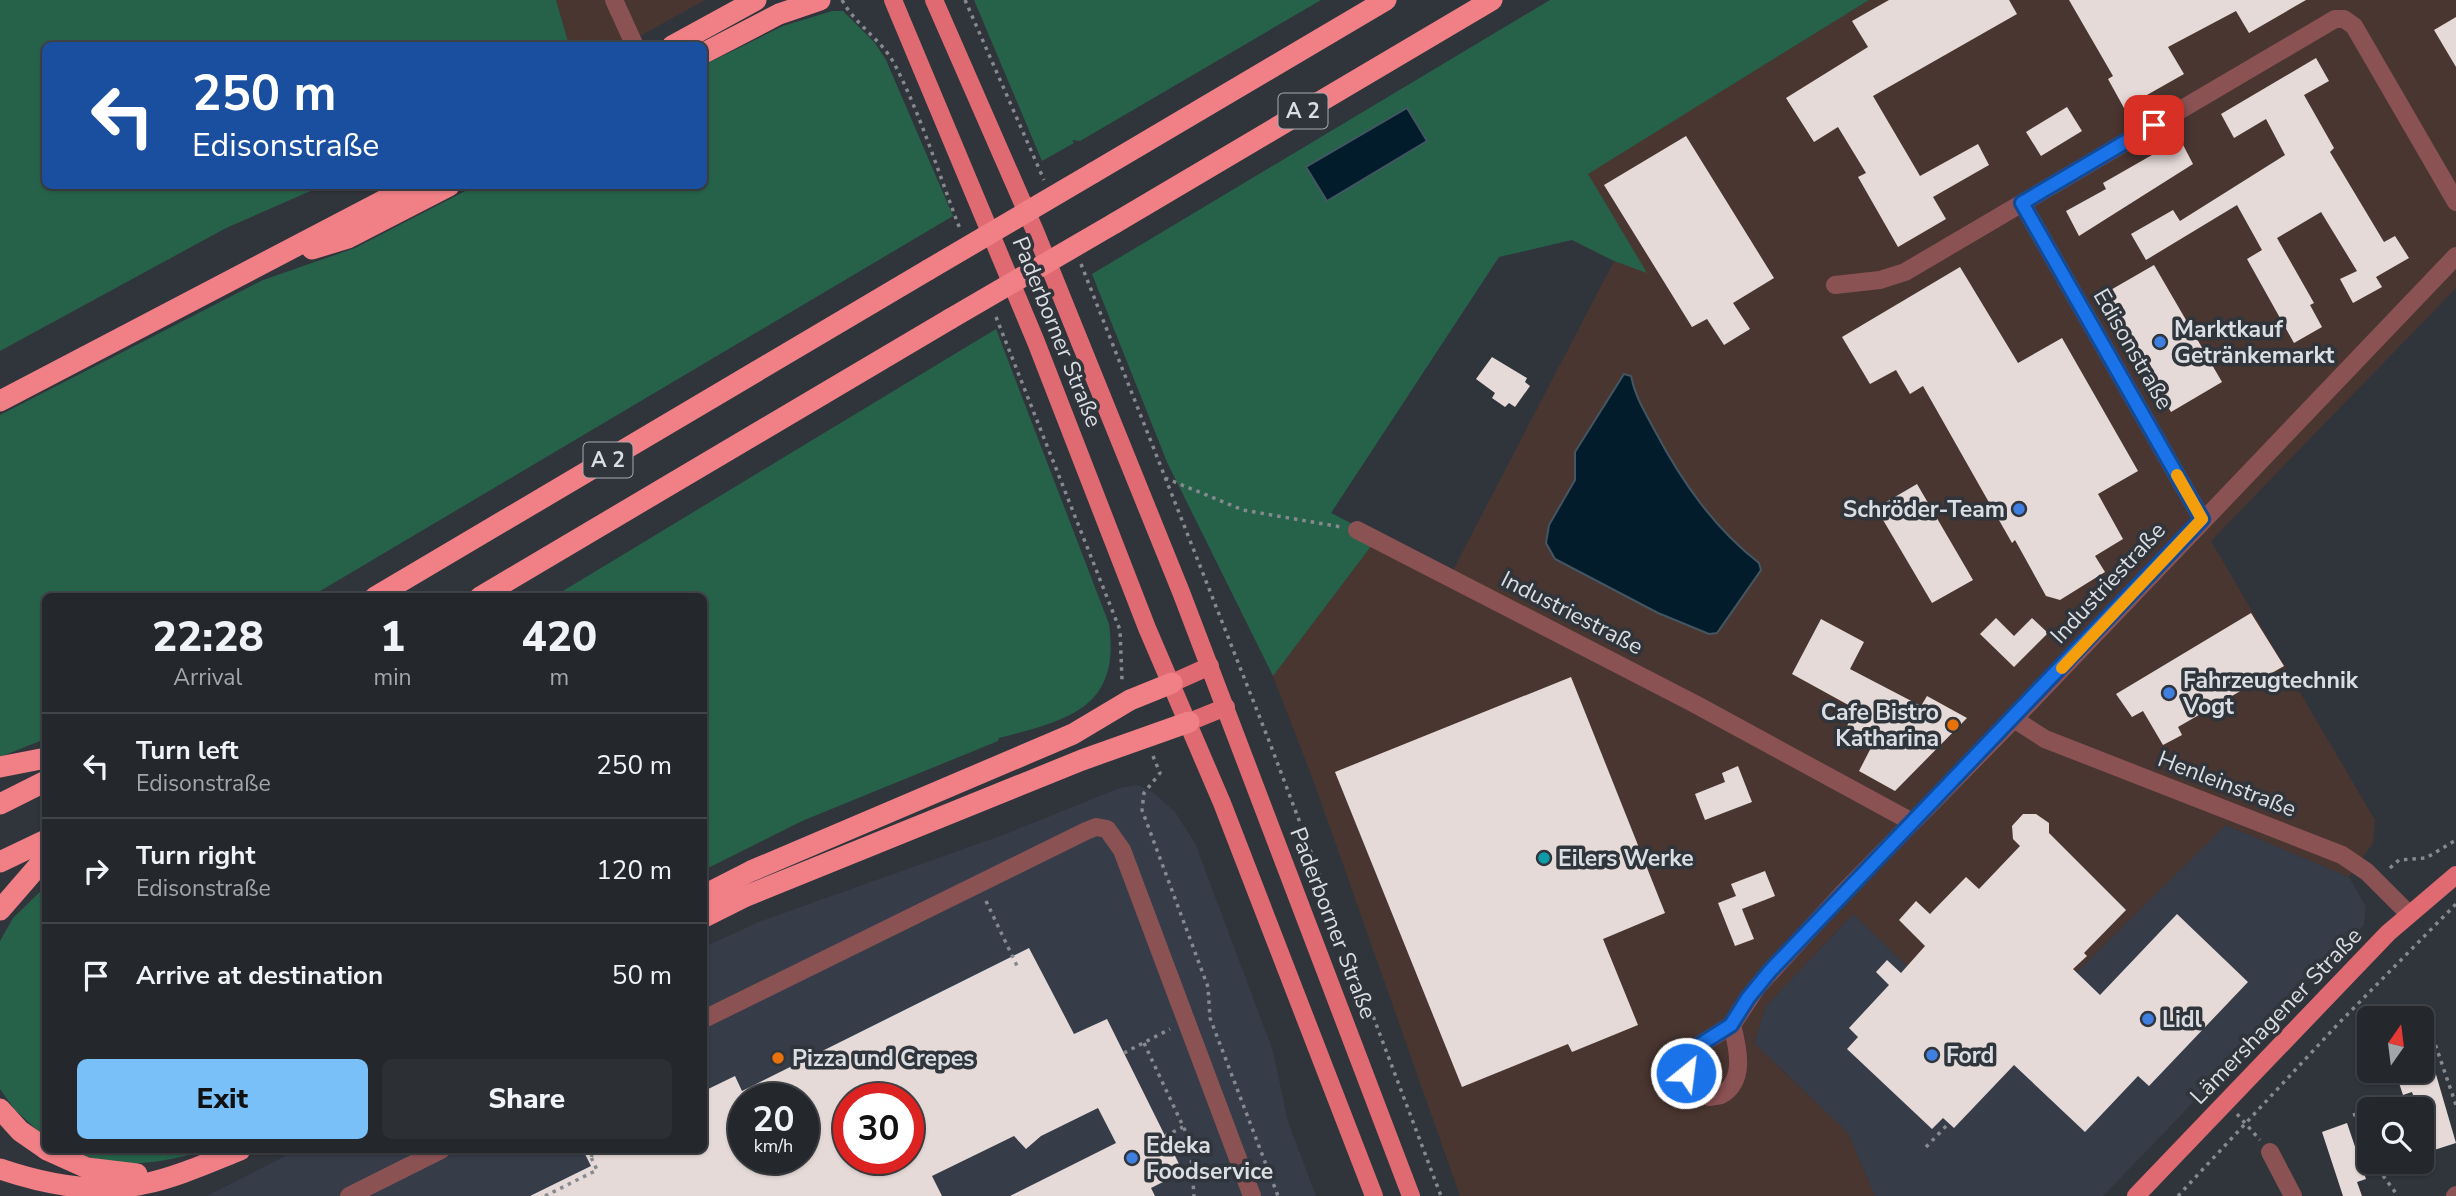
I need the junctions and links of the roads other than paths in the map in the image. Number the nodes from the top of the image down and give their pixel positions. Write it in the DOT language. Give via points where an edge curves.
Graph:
graph roads {
  1 [pos="614,0"];
  2 [pos="756,0"];
  3 [pos="820,0"];
  4 [pos="893,0"];
  5 [pos="934,0"];
  6 [pos="1387,0"];
  7 [pos="1492,0"];
  8 [pos="633,42"];
  9 [pos="679,42"];
  10 [pos="707,51"];
  11 [pos="405,189"];
  12 [pos="443,189"];
  13 [pos="2456,202"];
  14 [pos="2022,203"];
  15 [pos="2456,256"];
  16 [pos="270,261"];
  17 [pos="1835,285"];
  18 [pos="0,401"];
  19 [pos="2202,519"];
  20 [pos="1357,530"];
  21 [pos="382,593"];
  22 [pos="487,593"];
  23 [pos="1210,666"];
  24 [pos="1172,683"];
  25 [pos="1226,707"];
  26 [pos="2014,719"];
  27 [pos="1189,722"];
  28 [pos="42,759"];
  29 [pos="0,768"];
  30 [pos="42,783"];
  31 [pos="0,804"];
  32 [pos="1912,822"];
  33 [pos="42,842"];
  34 [pos="0,862"];
  35 [pos="42,862"];
  36 [pos="2456,875"];
  37 [pos="707,893"];
  38 [pos="0,910"];
  39 [pos="2409,914"];
  40 [pos="707,916"];
  41 [pos="707,1018"];
  42 [pos="1731,1025"];
  43 [pos="0,1109"];
  44 [pos="42,1146"];
  45 [pos="2270,1152"];
  46 [pos="55,1153"];
  47 [pos="232,1153"];
  48 [pos="436,1153"];
  49 [pos="0,1169"];
  50 [pos="178,1172"];
  51 [pos="349,1196"];
  52 [pos="1252,1196"];
  53 [pos="1374,1196"];
  54 [pos="1411,1196"];
  55 [pos="2136,1196"];
  56 [pos="2293,1196"];
  1 -- 8 [label="street"];
  2 -- 9 [label="highway"];
  3 -- 10 [label="highway" via="779,14"];
  4 -- 24 [label="main road, Paderborner Straße"];
  5 -- 23 [label="main road, Paderborner Straße" via="1035,231"];
  6 -- 21 [label="highway, A 2, bridge"];
  7 -- 22 [label="highway, A 2, bridge"];
  11 -- 16 [label="highway"];
  12 -- 16 [label="highway" via="348,238"];
  13 -- 14 [label="street" via="2362,39 2344,19 2335,19"];
  14 -- 17 [label="street" via="1905,272"];
  14 -- 19 [label="street, Edisonstraße"];
  15 -- 19 [label="street, Industriestraße"];
  16 -- 18 [label="highway"];
  19 -- 26 [label="street, Industriestraße"];
  20 -- 32 [label="street, Industriestraße"];
  23 -- 24 [label="main road"];
  23 -- 25 [label="main road, Paderborner Straße"];
  24 -- 27 [label="main road, Paderborner Straße"];
  24 -- 37 [label="highway" via="1130,700 1073,734"];
  25 -- 27 [label="main road"];
  25 -- 54 [label="main road, Paderborner Straße"];
  26 -- 32 [label="street, Industriestraße"];
  26 -- 39 [label="street, Henleinstraße" via="2045,739 2342,855"];
  27 -- 40 [label="highway" via="1082,760"];
  27 -- 53 [label="main road, Paderborner Straße"];
  28 -- 29 [label="highway"];
  30 -- 31 [label="highway"];
  32 -- 42 [label="street, Industriestraße" via="1770,971"];
  33 -- 34 [label="highway"];
  35 -- 38 [label="highway"];
  36 -- 39 [label="main road, Lämershagener Straße"];
  39 -- 55 [label="main road, Lämershagener Straße"];
  41 -- 52 [label="street" via="1086,831 1107,829 1122,850"];
  43 -- 44 [label="highway"];
  45 -- 56 [label="street"];
  46 -- 50 [label="highway" via="87,1168 126,1174"];
  47 -- 50 [label="highway"];
  48 -- 51 [label="street"];
  49 -- 50 [label="highway" via="28,1179 86,1188 143,1185"];
}
